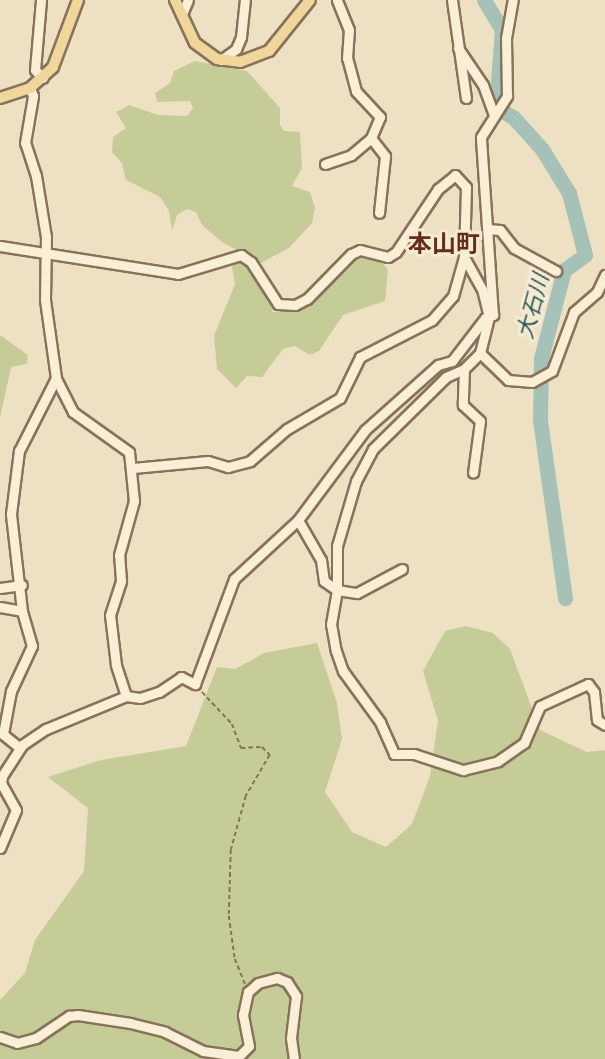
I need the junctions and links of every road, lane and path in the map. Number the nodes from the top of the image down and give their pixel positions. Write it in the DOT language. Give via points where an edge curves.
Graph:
graph roads {
  1 [pos="41,0"];
  2 [pos="78,0"];
  3 [pos="176,0"];
  4 [pos="188,0"];
  5 [pos="245,0"];
  6 [pos="310,0"];
  7 [pos="337,0"];
  8 [pos="452,0"];
  9 [pos="513,0"];
  10 [pos="182,14"];
  11 [pos="458,48"];
  12 [pos="221,60"];
  13 [pos="43,78"];
  14 [pos="30,88"];
  15 [pos="0,98"];
  16 [pos="466,98"];
  17 [pos="494,115"];
  18 [pos="371,138"];
  19 [pos="325,164"];
  20 [pos="379,213"];
  21 [pos="488,229"];
  22 [pos="0,246"];
  23 [pos="48,255"];
  24 [pos="464,257"];
  25 [pos="556,271"];
  26 [pos="605,275"];
  27 [pos="489,317"];
  28 [pos="480,353"];
  29 [pos="464,369"];
  30 [pos="56,378"];
  31 [pos="133,468"];
  32 [pos="473,473"];
  33 [pos="298,520"];
  34 [pos="402,569"];
  35 [pos="22,585"];
  36 [pos="0,588"];
  37 [pos="337,590"];
  38 [pos="0,607"];
  39 [pos="22,611"];
  40 [pos="195,684"];
  41 [pos="126,696"];
  42 [pos="605,726"];
  43 [pos="2,733"];
  44 [pos="20,748"];
  45 [pos="0,848"];
  46 [pos="248,992"];
  47 [pos="0,1037"];
  48 [pos="294,1059"];
  1 -- 13 [label="street" via="35,69"];
  2 -- 13 [label="main road" via="61,53"];
  3 -- 10 [label="main road"];
  4 -- 10 [label="street"];
  5 -- 12 [label="street" via="241,37 236,49"];
  6 -- 12 [label="main road" via="268,51 240,62"];
  7 -- 18 [label="street" via="349,30 347,58 356,91 380,117"];
  8 -- 11 [label="street"];
  9 -- 17 [label="street" via="506,38 507,96"];
  10 -- 12 [label="main road" via="195,43"];
  11 -- 16 [label="street"];
  11 -- 17 [label="street" via="483,85"];
  13 -- 14 [label="main road"];
  14 -- 15 [label="main road"];
  14 -- 23 [label="street" via="33,96 25,143 36,176"];
  17 -- 21 [label="street" via="482,136"];
  18 -- 19 [label="street" via="351,156"];
  18 -- 20 [label="street" via="385,156"];
  21 -- 25 [label="street" via="500,230 514,248"];
  21 -- 27 [label="street"];
  22 -- 23 [label="street"];
  23 -- 24 [label="street" via="96,258 141,272 178,274 241,255 251,262 278,304 295,305 307,299 351,254 360,250 388,257 396,252 431,197 455,176 466,187"];
  23 -- 30 [label="street" via="45,300"];
  24 -- 27 [label="street" via="482,289"];
  24 -- 31 [label="street" via="453,296 432,320 360,357 340,398 287,429 250,461 228,467 208,461"];
  26 -- 28 [label="street" via="597,292 574,312 552,371 545,377 508,380"];
  27 -- 28 [label="street"];
  27 -- 33 [label="street" via="452,361 438,365 365,430"];
  28 -- 29 [label="street"];
  29 -- 32 [label="street" via="463,405 480,421"];
  29 -- 37 [label="street" via="446,377 373,449 356,481 337,546"];
  30 -- 31 [label="street" via="73,412 122,444"];
  30 -- 35 [label="street" via="19,451 10,532"];
  31 -- 41 [label="street" via="134,501 119,555 121,581 110,615 114,657"];
  33 -- 37 [label="street" via="321,560 324,581"];
  33 -- 40 [label="street" via="234,579"];
  34 -- 37 [label="street" via="357,593"];
  35 -- 36 [label="street"];
  35 -- 39 [label="street"];
  37 -- 42 [label="street" via="331,624 336,651 343,671 380,722 394,754 414,754 463,770 498,761 524,743 540,706 588,684 594,692 597,720"];
  38 -- 39 [label="street"];
  39 -- 43 [label="street" via="32,646 11,692"];
  40 -- 41 [label="street" via="181,677 159,692 140,698"];
  40 -- 46 [label="path" via="232,724 241,748 262,747 270,755 239,813 228,880 232,944"];
  41 -- 44 [label="street" via="46,729"];
  43 -- 44 [label="street"];
  44 -- 45 [label="street" via="2,776 1,783 16,810"];
  46 -- 47 [label="street" via="243,1015 249,1046 238,1056 203,1052 165,1032 130,1023 78,1015 69,1016 36,1038 17,1043"];
  46 -- 48 [label="street" via="258,983 277,978 293,989"];
}
